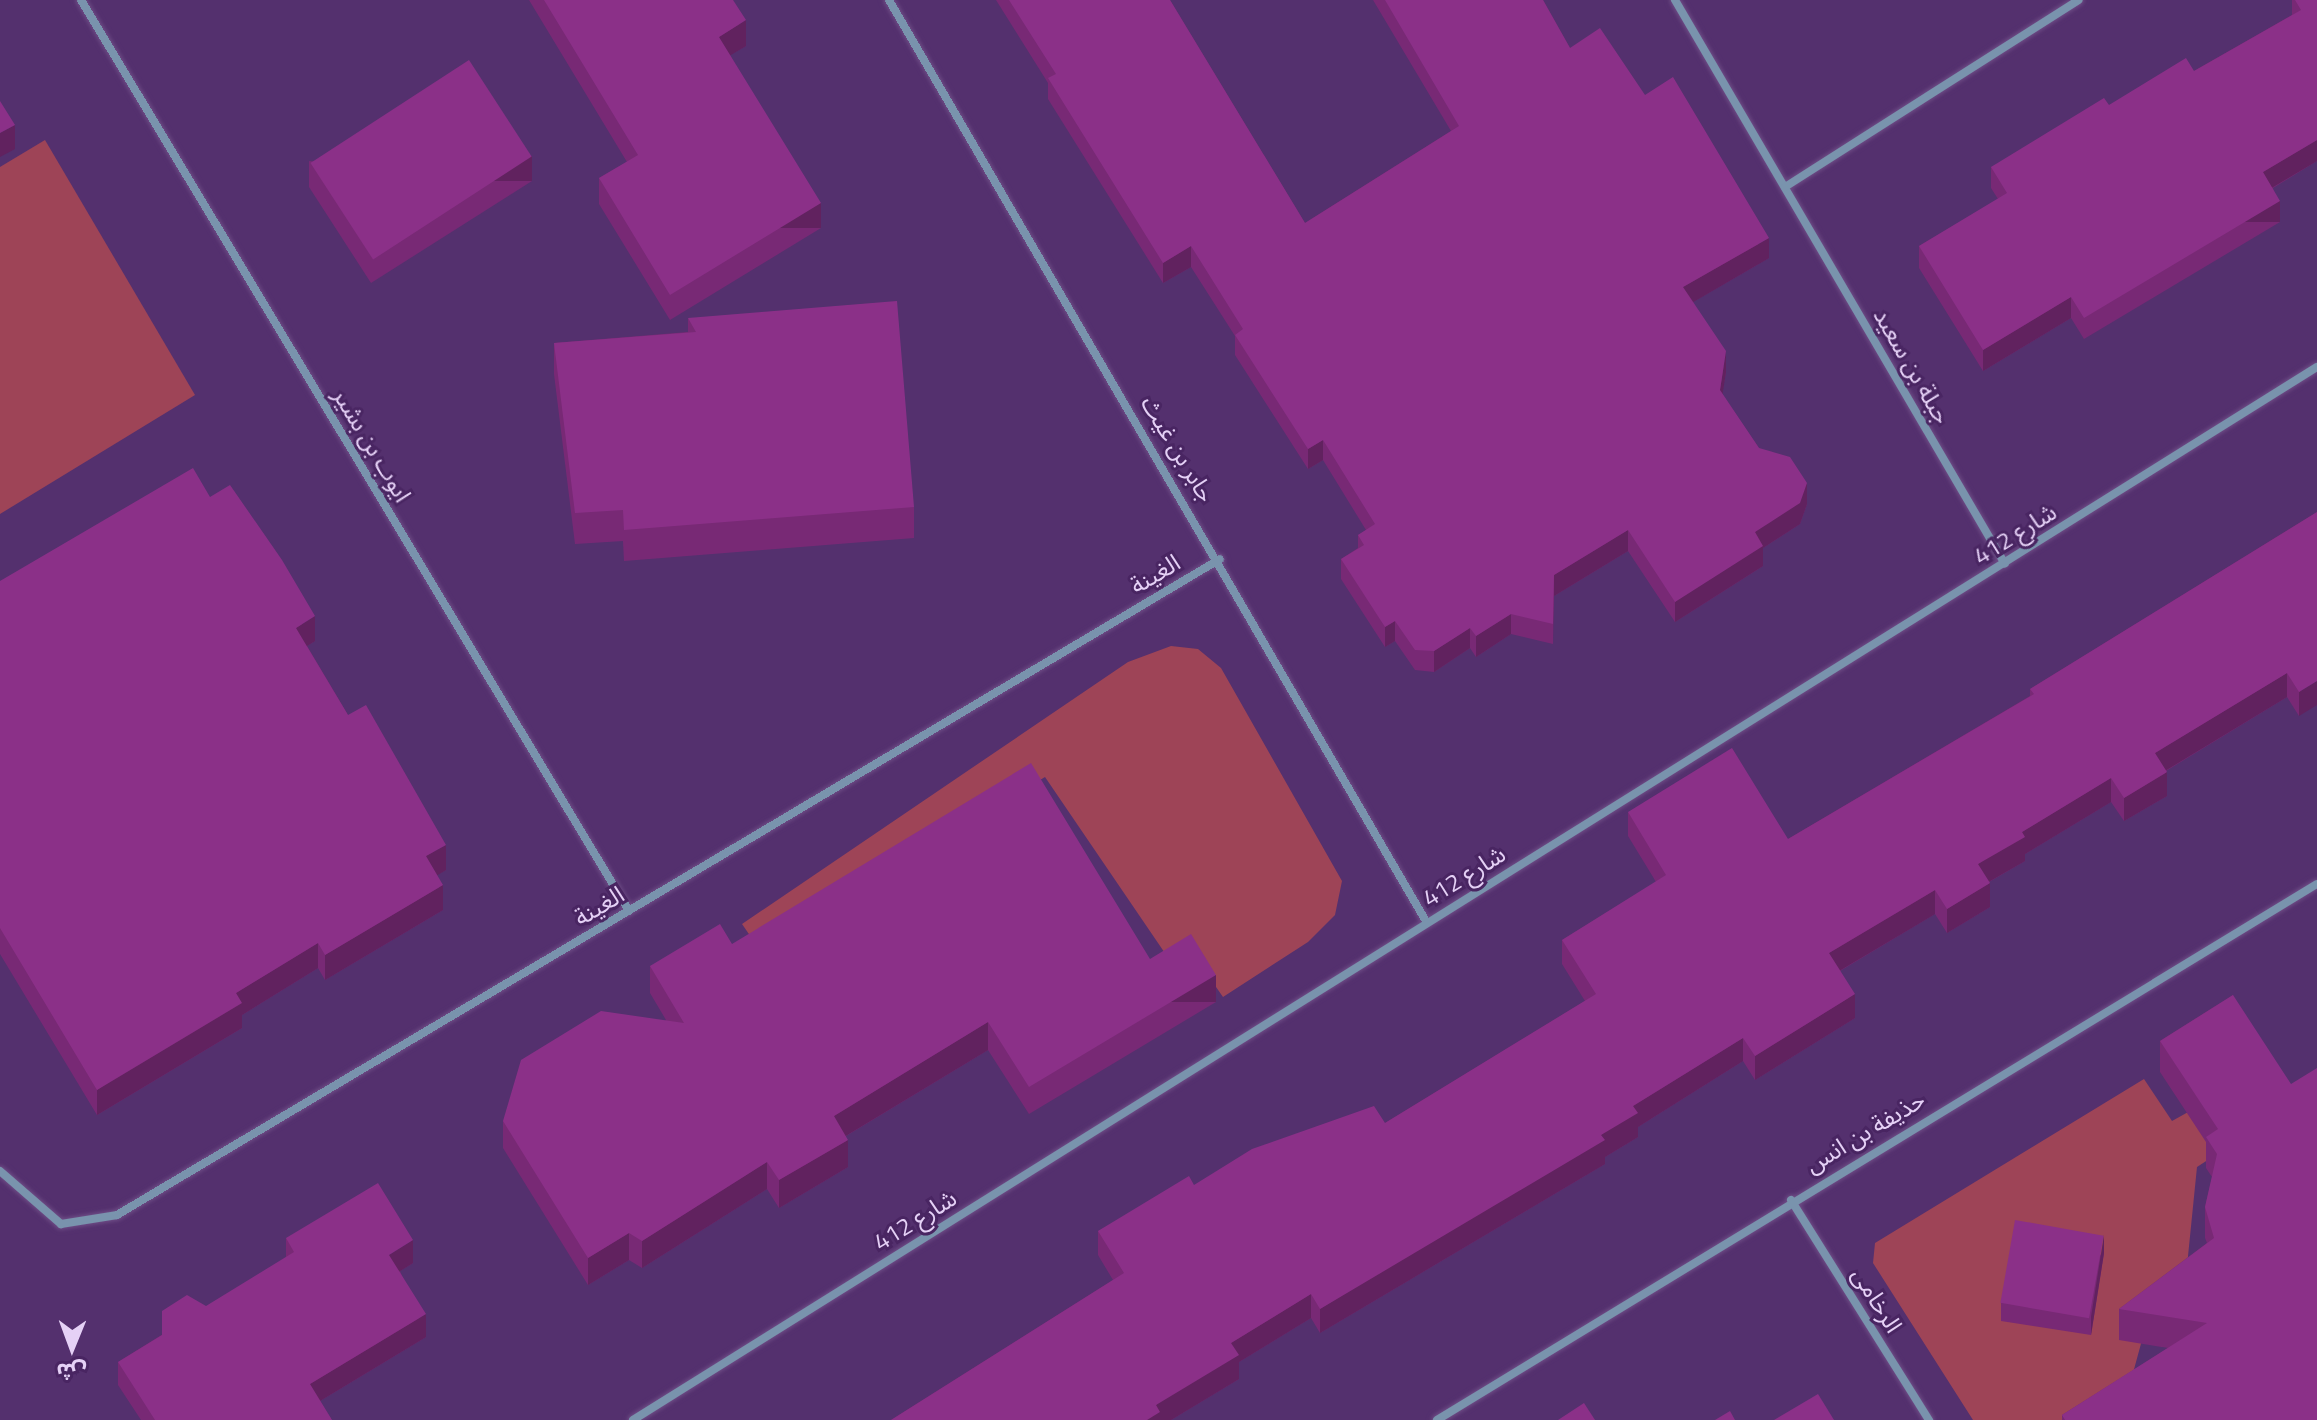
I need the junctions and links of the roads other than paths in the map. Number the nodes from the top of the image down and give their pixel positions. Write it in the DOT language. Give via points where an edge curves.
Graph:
graph roads {
  1 [pos="81,0"];
  2 [pos="889,0"];
  3 [pos="1675,0"];
  4 [pos="2079,0"];
  5 [pos="1785,187"];
  6 [pos="2317,367"];
  7 [pos="1220,559"];
  8 [pos="2005,564"];
  9 [pos="2317,884"];
  10 [pos="629,911"];
  11 [pos="1427,923"];
  12 [pos="0,1171"];
  13 [pos="1791,1200"];
  14 [pos="633,1420"];
  15 [pos="1437,1420"];
  16 [pos="1929,1420"];
  1 -- 10 [label="street, ايوب بن بشير"];
  2 -- 7 [label="street, جابر بن غيث"];
  3 -- 5 [label="street, جبلة بن سعيد"];
  4 -- 5 [label="street"];
  5 -- 8 [label="street, جبلة بن سعيد"];
  6 -- 8 [label="street, شارع 412"];
  7 -- 10 [label="street, الغينة"];
  7 -- 11 [label="street, جابر بن غيث"];
  8 -- 11 [label="street, شارع 412"];
  9 -- 13 [label="street, حذيفة بن انس"];
  10 -- 12 [label="street, الغينة" via="117,1215 61,1224"];
  11 -- 14 [label="street, شارع 412"];
  13 -- 15 [label="street, حذيفة بن انس"];
  13 -- 16 [label="street, الرخامى"];
}
